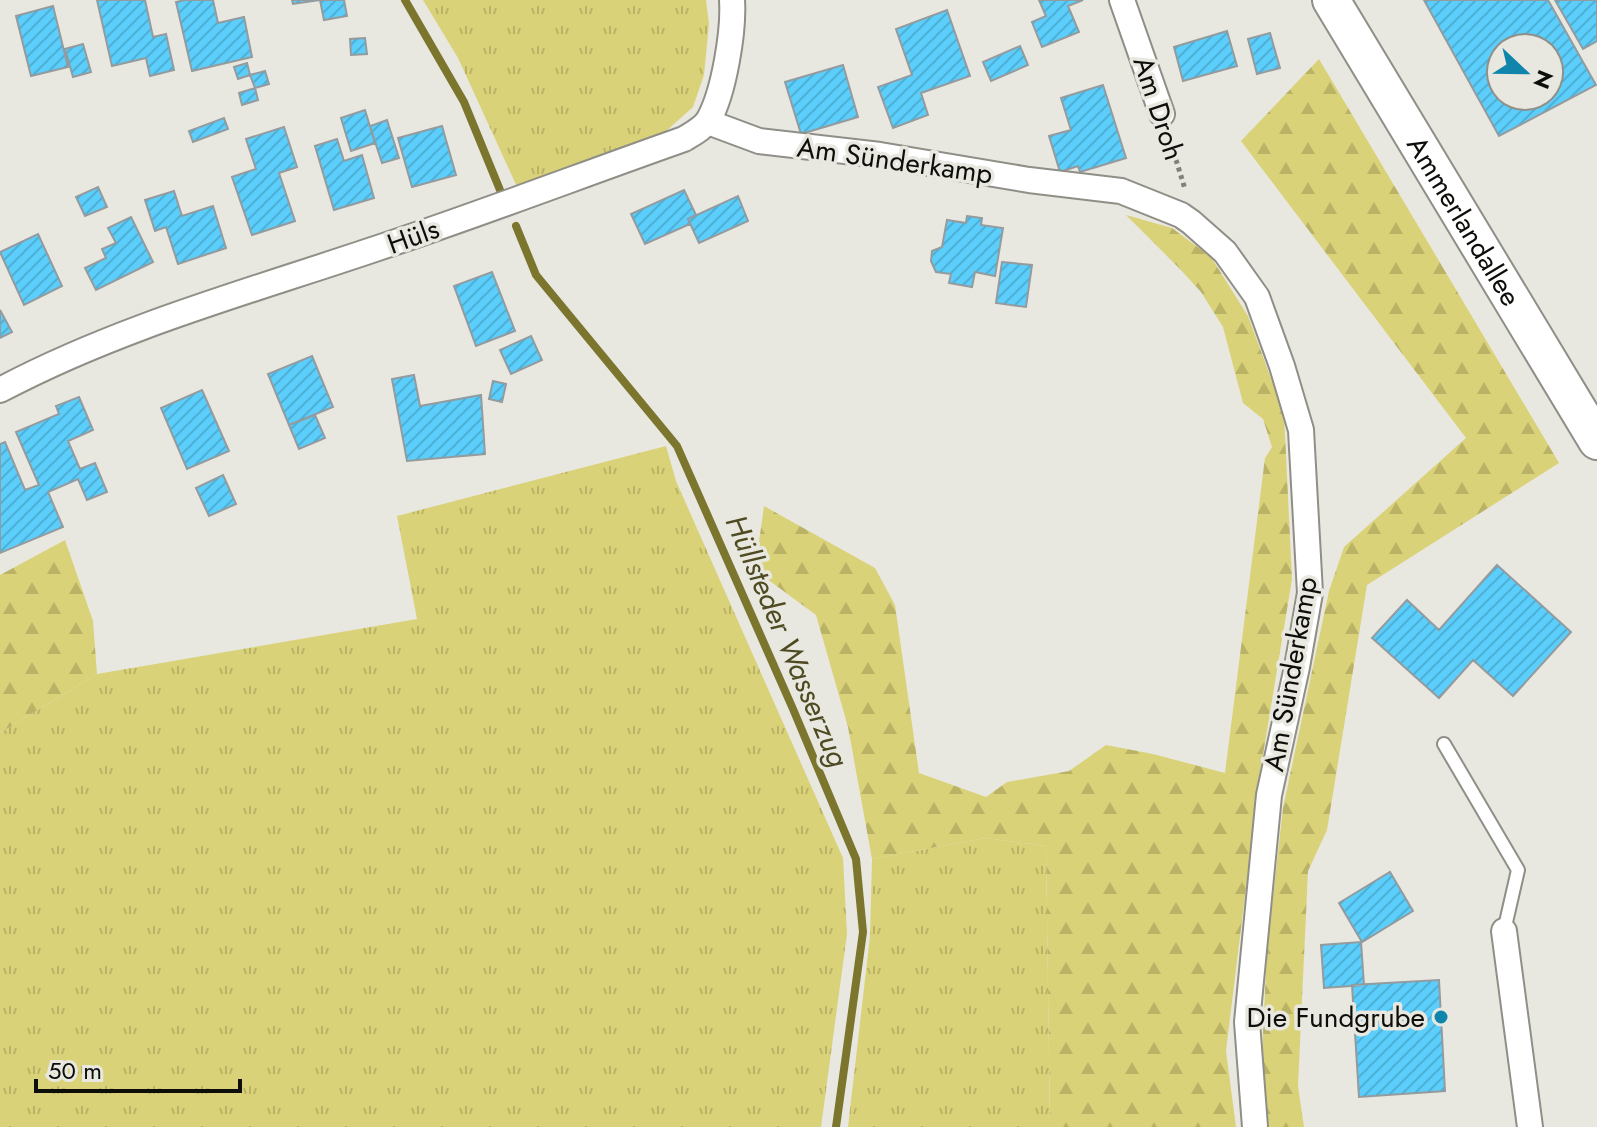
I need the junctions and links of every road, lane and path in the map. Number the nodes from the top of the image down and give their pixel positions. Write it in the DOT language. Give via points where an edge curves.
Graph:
graph roads {
  1 [pos="732,0"];
  2 [pos="1122,0"];
  3 [pos="1331,0"];
  4 [pos="1162,114"];
  5 [pos="708,122"];
  6 [pos="1181,215"];
  7 [pos="0,390"];
  8 [pos="1597,441"];
  9 [pos="1444,744"];
  10 [pos="1504,931"];
  11 [pos="1255,1127"];
  12 [pos="1530,1127"];
  1 -- 5 [label="street" via="720,86"];
  2 -- 4 [label="street, Am Droh"];
  3 -- 8 [label="main road, Ammerlandallee"];
  4 -- 6 [label="path, Am Droh" via="1189,203"];
  5 -- 6 [label="street, Am Sünderkamp" via="759,141 1121,191"];
  5 -- 7 [label="street, Hüls" via="684,139 370,251 206,303 53,362"];
  6 -- 11 [label="street, Am Sünderkamp" via="1225,252 1257,297 1301,430 1310,593 1269,795 1247,1022"];
  9 -- 10 [label="lane" via="1518,870"];
  10 -- 12 [label="street"];
}
